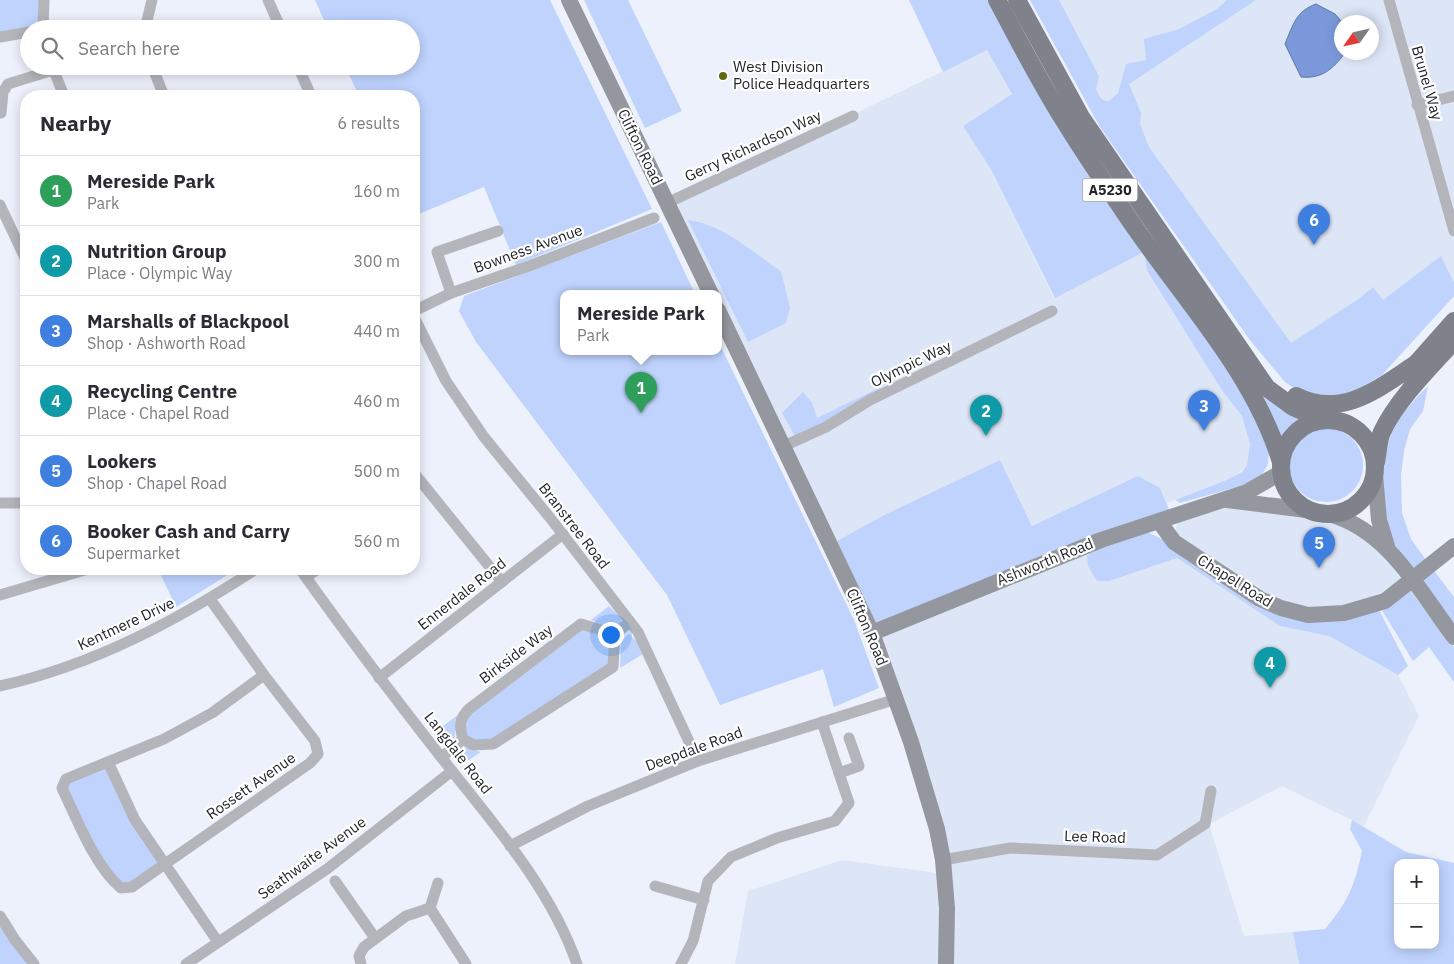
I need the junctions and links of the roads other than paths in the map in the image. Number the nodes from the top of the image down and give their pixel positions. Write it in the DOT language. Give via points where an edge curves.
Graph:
graph roads {
  1 [pos="44,0"];
  2 [pos="268,0"];
  3 [pos="569,0"];
  4 [pos="997,0"];
  5 [pos="1017,0"];
  6 [pos="1389,0"];
  7 [pos="147,1"];
  8 [pos="43,20"];
  9 [pos="146,20"];
  10 [pos="277,20"];
  11 [pos="20,34"];
  12 [pos="0,37"];
  13 [pos="33,75"];
  14 [pos="56,75"];
  15 [pos="156,75"];
  16 [pos="302,75"];
  17 [pos="62,90"];
  18 [pos="162,90"];
  19 [pos="308,90"];
  20 [pos="1454,96"];
  21 [pos="1417,106"];
  22 [pos="1,113"];
  23 [pos="853,116"];
  24 [pos="667,203"];
  25 [pos="0,206"];
  26 [pos="654,218"];
  27 [pos="498,231"];
  28 [pos="1454,231"];
  29 [pos="20,248"];
  30 [pos="709,290"];
  31 [pos="451,293"];
  32 [pos="420,308"];
  33 [pos="1052,311"];
  34 [pos="722,318"];
  35 [pos="1454,322"];
  36 [pos="420,328"];
  37 [pos="1454,341"];
  38 [pos="1252,363"];
  39 [pos="1414,365"];
  40 [pos="1331,420"];
  41 [pos="784,446"];
  42 [pos="1282,467"];
  43 [pos="1375,470"];
  44 [pos="420,480"];
  45 [pos="1222,500"];
  46 [pos="0,503"];
  47 [pos="20,503"];
  48 [pos="1321,513"];
  49 [pos="1159,520"];
  50 [pos="563,534"];
  51 [pos="1454,546"];
  52 [pos="1389,550"];
  53 [pos="68,575"];
  54 [pos="247,575"];
  55 [pos="304,575"];
  56 [pos="502,582"];
  57 [pos="0,595"];
  58 [pos="210,599"];
  59 [pos="630,622"];
  60 [pos="872,633"];
  61 [pos="614,634"];
  62 [pos="1454,636"];
  63 [pos="264,675"];
  64 [pos="379,678"];
  65 [pos="0,686"];
  66 [pos="896,699"];
  67 [pos="822,722"];
  68 [pos="849,738"];
  69 [pos="463,739"];
  70 [pos="442,757"];
  71 [pos="698,761"];
  72 [pos="108,762"];
  73 [pos="452,772"];
  74 [pos="839,772"];
  75 [pos="1210,791"];
  76 [pos="510,846"];
  77 [pos="943,860"];
  78 [pos="165,863"];
  79 [pos="335,881"];
  80 [pos="438,883"];
  81 [pos="655,886"];
  82 [pos="704,900"];
  83 [pos="430,908"];
  84 [pos="0,916"];
  85 [pos="376,938"];
  86 [pos="218,942"];
  87 [pos="34,964"];
  88 [pos="186,964"];
  89 [pos="361,964"];
  90 [pos="466,964"];
  91 [pos="577,964"];
  92 [pos="681,964"];
  93 [pos="946,964"];
  1 -- 8 [label="street"];
  2 -- 10 [label="street"];
  3 -- 24 [label="street, Clifton Road"];
  4 -- 42 [label="main road, A5230" via="1064,122 1260,406"];
  5 -- 38 [label="main road, A5230" via="1082,117"];
  6 -- 21 [label="street, Brunel Way"];
  7 -- 9 [label="street"];
  11 -- 12 [label="street"];
  13 -- 22 [label="street" via="8,84 3,92"];
  14 -- 17 [label="street"];
  15 -- 18 [label="street"];
  16 -- 19 [label="street"];
  20 -- 21 [label="street"];
  21 -- 28 [label="street, Brunel Way"];
  23 -- 24 [label="street, Gerry Richardson Way"];
  24 -- 30 [label="street, Clifton Road"];
  25 -- 29 [label="street"];
  26 -- 31 [label="street, Bowness Avenue"];
  27 -- 31 [label="street" via="432,253"];
  31 -- 32 [label="street, Bowness Avenue"];
  33 -- 41 [label="street, Olympic Way"];
  34 -- 41 [label="street, Clifton Road"];
  35 -- 39 [label="main road, A5230"];
  36 -- 50 [label="street, Branstree Road" via="446,381 484,437"];
  37 -- 43 [label="main road" via="1422,374 1391,418 1382,433"];
  38 -- 39 [label="main road, A5230" via="1292,394 1310,402 1329,405 1358,399"];
  38 -- 40 [label="main road, A5230" via="1268,388 1293,407"];
  39 -- 40 [label="main road, A5230" via="1403,379 1374,402"];
  40 -- 42 [label="main road, A5230" via="1308,424 1295,433 1286,446"];
  40 -- 43 [label="main road, A5230" via="1354,427 1365,437 1373,450"];
  41 -- 60 [label="street, Clifton Road"];
  42 -- 45 [label="street, Ashworth Road" via="1247,492"];
  42 -- 48 [label="main road, A5230" via="1286,487 1293,498"];
  43 -- 48 [label="main road" via="1370,490 1359,503 1345,511"];
  43 -- 52 [label="street" via="1379,520"];
  44 -- 56 [label="street"];
  45 -- 48 [label="street, Ashworth Road"];
  45 -- 49 [label="street, Ashworth Road"];
  46 -- 47 [label="street"];
  48 -- 52 [label="street, Ashworth Road" via="1357,524"];
  49 -- 51 [label="street, Chapel Road" via="1174,542 1260,599 1308,615 1344,613 1384,601"];
  49 -- 60 [label="street, Ashworth Road" via="1044,562"];
  50 -- 56 [label="street, Ennerdale Road"];
  50 -- 59 [label="street, Branstree Road"];
  52 -- 62 [label="street"];
  53 -- 57 [label="street"];
  54 -- 58 [label="street, Kentmere Drive"];
  55 -- 64 [label="street, Langdale Road"];
  56 -- 64 [label="street, Ennerdale Road"];
  58 -- 63 [label="street, Rossett Avenue"];
  58 -- 65 [label="street, Kentmere Drive" via="110,652"];
  59 -- 61 [label="street"];
  59 -- 71 [label="street, Branstree Road" via="638,632"];
  60 -- 66 [label="street, Clifton Road"];
  61 -- 69 [label="street" via="613,667 493,744 473,745"];
  61 -- 69 [label="street, Birkside Way" via="581,624 469,709 461,717"];
  63 -- 72 [label="street" via="212,713 164,739"];
  63 -- 78 [label="street, Rossett Avenue" via="315,741 318,754 310,763"];
  64 -- 70 [label="street, Langdale Road"];
  66 -- 67 [label="street, Deepdale Road"];
  66 -- 77 [label="street, Clifton Road" via="926,791"];
  67 -- 71 [label="street, Deepdale Road"];
  67 -- 74 [label="street"];
  68 -- 74 [label="street" via="858,766"];
  69 -- 70 [label="street"];
  70 -- 73 [label="street, Langdale Road"];
  71 -- 76 [label="street, Deepdale Road" via="588,806"];
  72 -- 78 [label="street" via="135,820"];
  72 -- 78 [label="street" via="66,779 62,788 86,838 112,881 121,888 132,887"];
  73 -- 76 [label="street, Langdale Road"];
  73 -- 86 [label="street, Seathwaite Avenue" via="327,869"];
  74 -- 82 [label="street" via="849,803 835,821 777,838 732,857 708,881"];
  75 -- 77 [label="street, Lee Road" via="1205,824 1157,854 1010,848"];
  76 -- 91 [label="street, Langdale Road" via="538,887 572,948"];
  77 -- 93 [label="street, Clifton Road" via="947,908"];
  78 -- 86 [label="street"];
  79 -- 85 [label="street"];
  80 -- 83 [label="street"];
  81 -- 82 [label="street"];
  82 -- 92 [label="street" via="692,941"];
  83 -- 85 [label="street" via="406,916"];
  83 -- 90 [label="street"];
  84 -- 87 [label="street"];
  85 -- 89 [label="street" via="364,947 359,956"];
  86 -- 88 [label="street, Seathwaite Avenue"];
}
